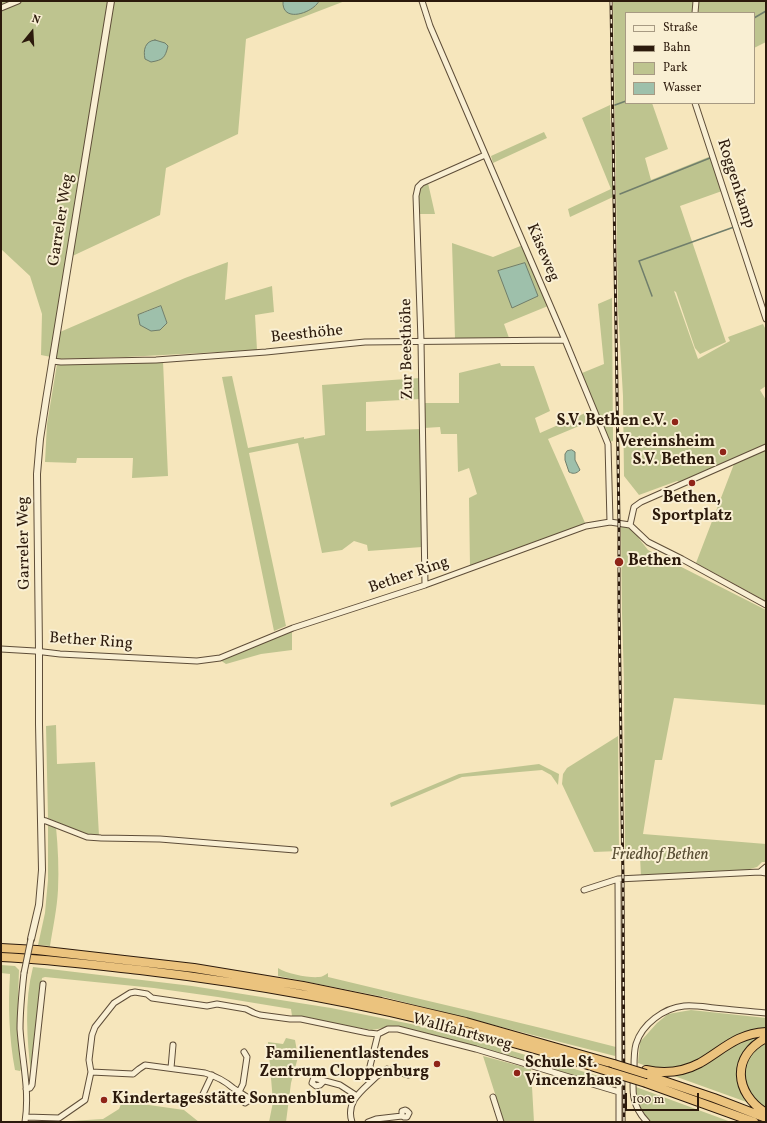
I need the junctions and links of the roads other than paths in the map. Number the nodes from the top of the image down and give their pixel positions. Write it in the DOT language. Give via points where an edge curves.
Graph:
graph roads {
  1 [pos="18,1"];
  2 [pos="111,1"];
  3 [pos="422,1"];
  4 [pos="696,1"];
  5 [pos="1,8"];
  6 [pos="695,12"];
  7 [pos="695,104"];
  8 [pos="485,155"];
  9 [pos="766,319"];
  10 [pos="565,340"];
  11 [pos="421,341"];
  12 [pos="52,361"];
  13 [pos="766,447"];
  14 [pos="610,522"];
  15 [pos="630,525"];
  16 [pos="425,585"];
  17 [pos="766,604"];
  18 [pos="1,649"];
  19 [pos="39,652"];
  20 [pos="41,820"];
  21 [pos="295,850"];
  22 [pos="766,867"];
  23 [pos="760,872"];
  24 [pos="766,873"];
  25 [pos="618,879"];
  26 [pos="584,890"];
  27 [pos="31,939"];
  28 [pos="1,948"];
  29 [pos="1,957"];
  30 [pos="43,984"];
  31 [pos="766,1013"];
  32 [pos="766,1032"];
  33 [pos="378,1034"];
  34 [pos="766,1038"];
  35 [pos="173,1045"];
  36 [pos="244,1052"];
  37 [pos="171,1068"];
  38 [pos="91,1072"];
  39 [pos="646,1072"];
  40 [pos="408,1074"];
  41 [pos="212,1075"];
  42 [pos="376,1077"];
  43 [pos="324,1081"];
  44 [pos="26,1089"];
  45 [pos="618,1092"];
  46 [pos="203,1094"];
  47 [pos="357,1096"];
  48 [pos="493,1097"];
  49 [pos="766,1113"];
  50 [pos="402,1116"];
  51 [pos="766,1118"];
  52 [pos="26,1119"];
  53 [pos="352,1122"];
  54 [pos="368,1122"];
  55 [pos="501,1122"];
  56 [pos="619,1122"];
  57 [pos="647,1122"];
  58 [pos="754,1122"];
  1 -- 5 [label="street"];
  2 -- 12 [label="street, Garreler Weg"];
  3 -- 8 [label="street, Käseweg" via="430,26"];
  4 -- 6 [label="street"];
  7 -- 9 [label="street, Roggenkamp"];
  8 -- 10 [label="street, Käseweg"];
  8 -- 11 [label="street, Zur Beesthöhe" via="418,187 416,196"];
  10 -- 11 [label="street, Beesthöhe"];
  10 -- 14 [label="street, Käseweg" via="608,444"];
  11 -- 12 [label="street, Beesthöhe" via="365,342 156,360"];
  11 -- 16 [label="street, Zur Beesthöhe"];
  12 -- 19 [label="street, Garreler Weg" via="37,474"];
  13 -- 15 [label="street" via="641,502 634,507"];
  14 -- 15 [label="street, Bether Ring"];
  14 -- 16 [label="street, Bether Ring" via="586,526"];
  15 -- 17 [label="street" via="648,542"];
  16 -- 19 [label="street, Bether Ring" via="294,628 220,658 197,661"];
  18 -- 19 [label="street, Bether Ring"];
  19 -- 20 [label="street, Garreler Weg"];
  20 -- 21 [label="street" via="87,837 160,839"];
  20 -- 27 [label="street, Garreler Weg" via="41,888"];
  22 -- 23 [label="street"];
  23 -- 24 [label="street"];
  23 -- 25 [label="street"];
  25 -- 26 [label="street"];
  25 -- 45 [label="street"];
  27 -- 44 [label="street, Garreler Weg, bridge" via="24,973 20,1028"];
  28 -- 39 [label="highway, bridge" via="194,968 303,986 466,1022"];
  29 -- 58 [label="highway, bridge" via="190,976 330,999 462,1029 541,1051 646,1083"];
  30 -- 44 [label="street, Garreler Weg" via="32,1086"];
  31 -- 57 [label="street" via="684,1006 666,1011 648,1024 636,1043 633,1085 635,1104"];
  32 -- 39 [label="highway" via="739,1038 688,1068 674,1072"];
  33 -- 38 [label="street, Wallfahrtsweg" via="301,1019 260,1015 246,1009 218,1004 207,1006 152,998 147,994 135,992 114,1003 95,1027 89,1060"];
  33 -- 42 [label="street" via="370,1066"];
  33 -- 45 [label="street, Wallfahrtsweg" via="388,1029 398,1029 476,1049"];
  34 -- 49 [label="highway" via="749,1051 742,1064 741,1075 748,1098"];
  35 -- 37 [label="street"];
  36 -- 41 [label="street" via="248,1057 239,1092"];
  37 -- 38 [label="street" via="145,1065 133,1074"];
  37 -- 41 [label="street"];
  38 -- 52 [label="street, Wallfahrtsweg" via="86,1098 64,1115 59,1118"];
  39 -- 51 [label="highway"];
  40 -- 42 [label="street" via="386,1069"];
  41 -- 46 [label="street"];
  42 -- 47 [label="street"];
  43 -- 47 [label="street" via="340,1085"];
  44 -- 52 [label="street, Garreler Weg"];
  45 -- 56 [label="street"];
  47 -- 53 [label="street" via="349,1114"];
  48 -- 55 [label="street"];
  50 -- 54 [label="street"];
}
